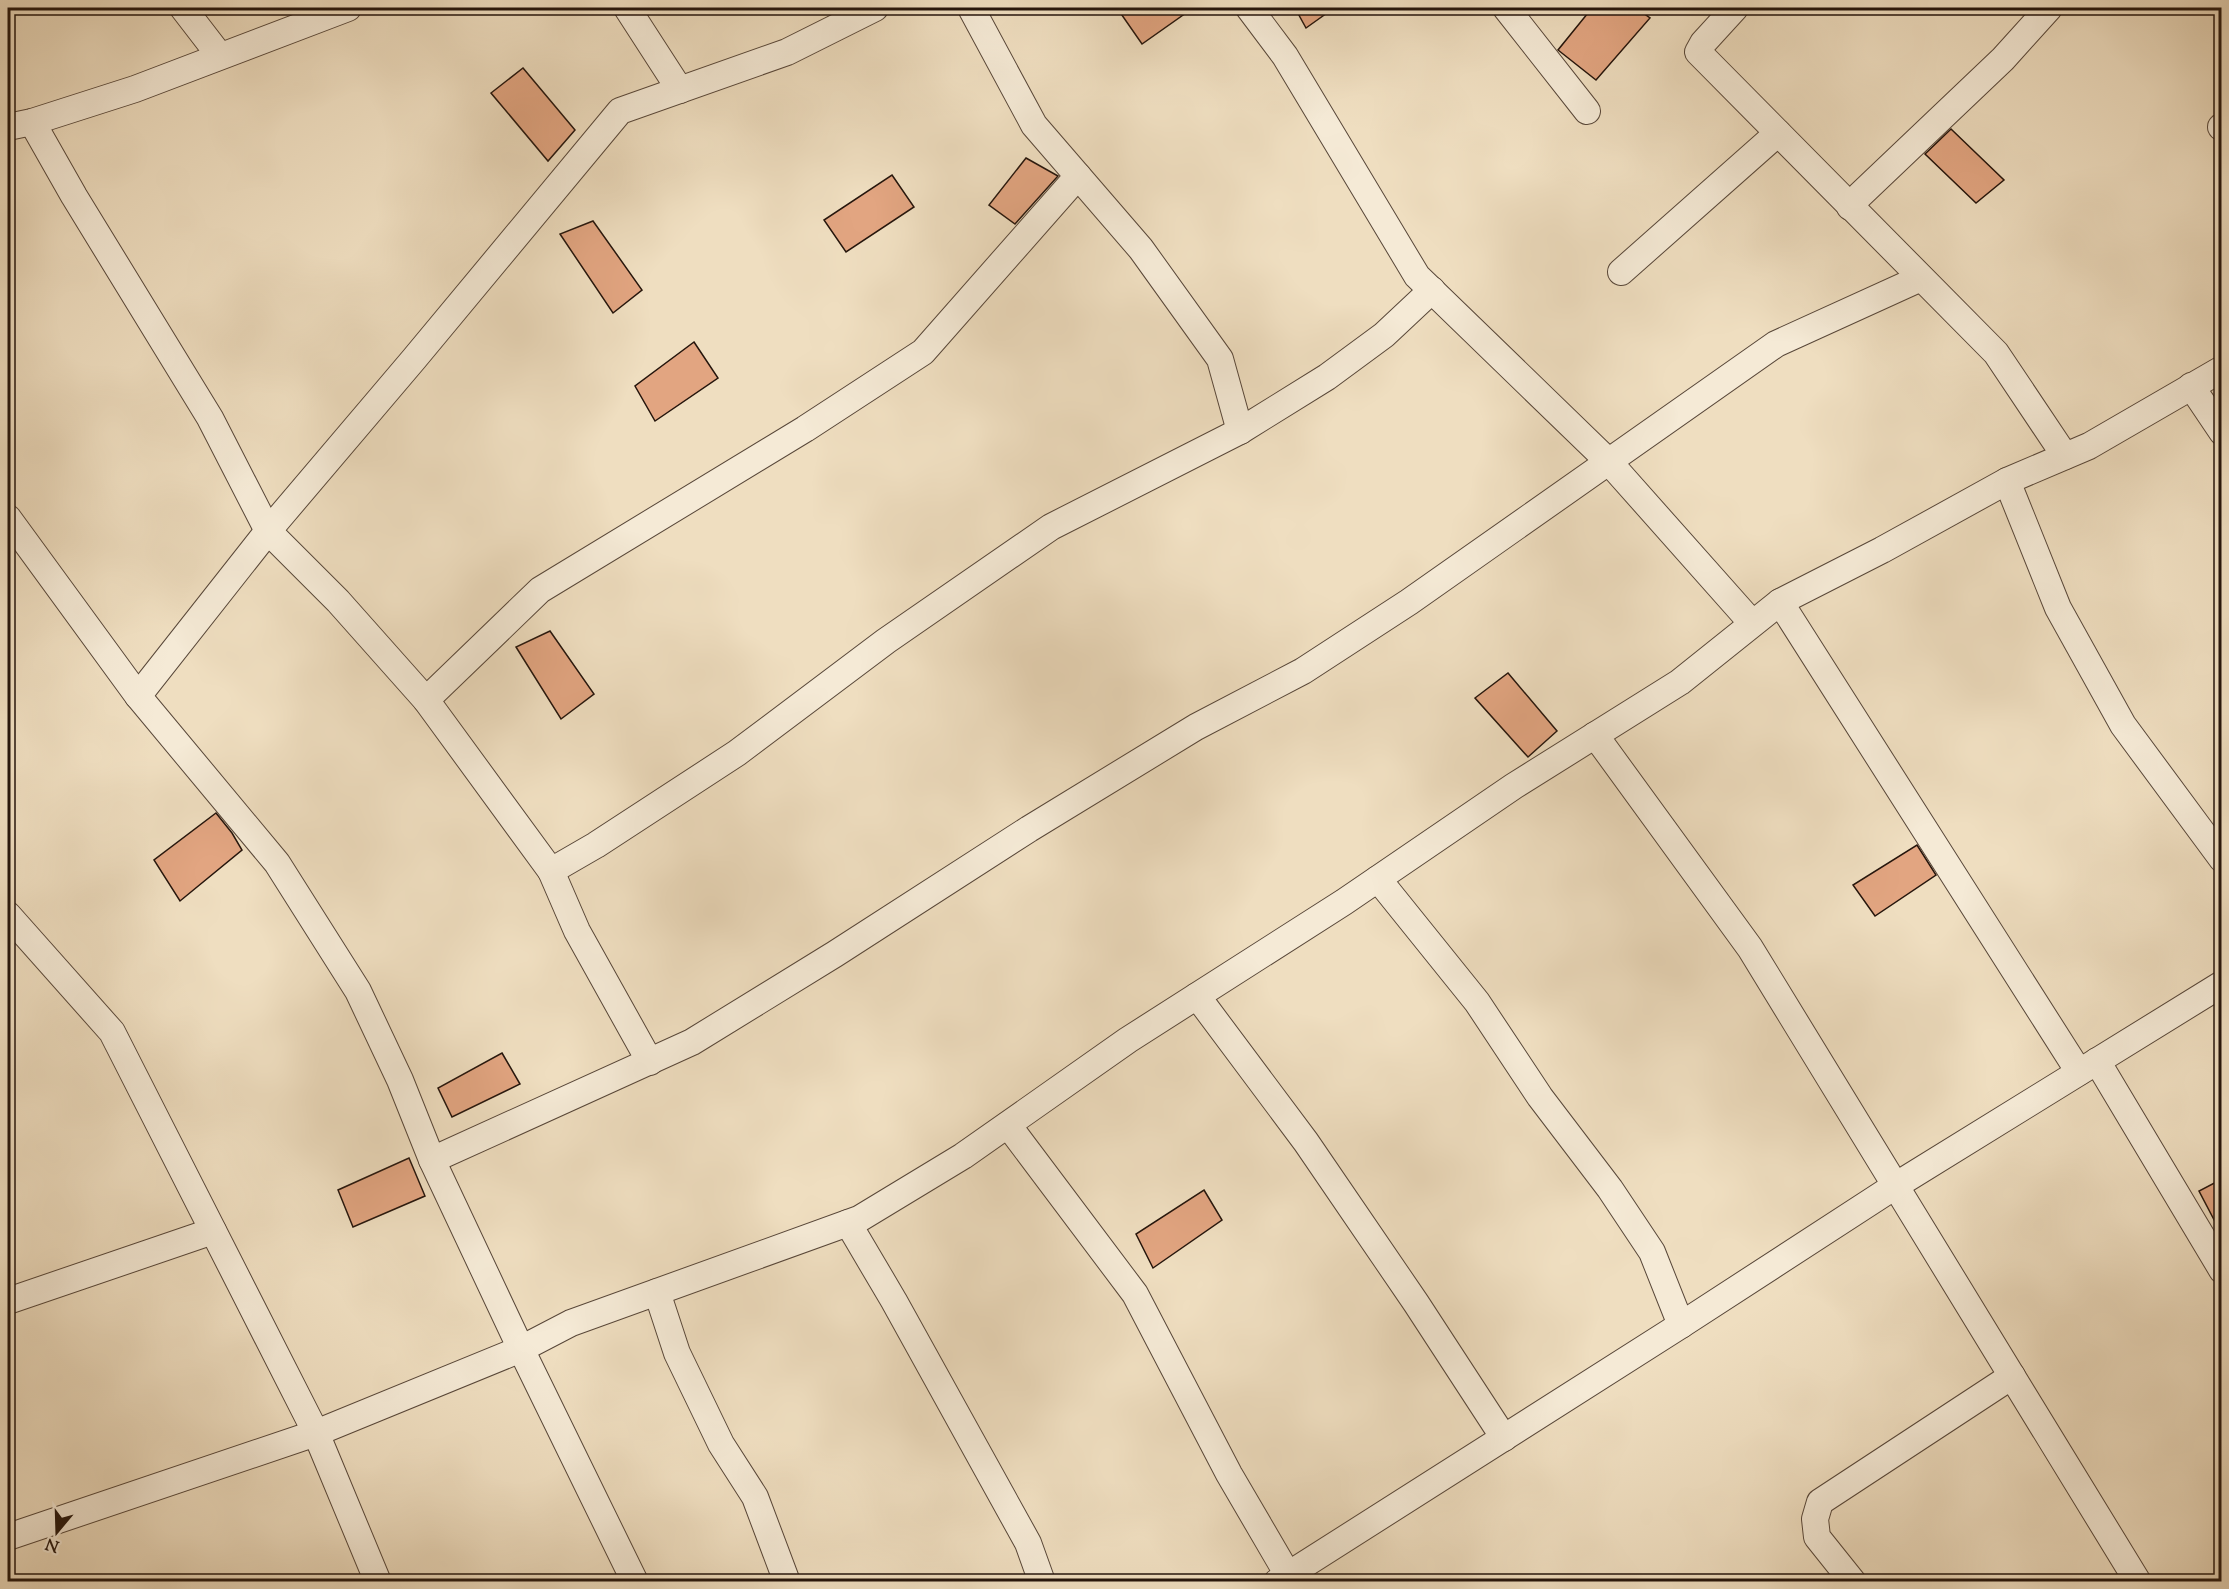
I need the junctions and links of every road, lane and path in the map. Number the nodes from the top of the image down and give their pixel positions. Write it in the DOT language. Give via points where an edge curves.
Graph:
graph roads {
  1 [pos="183,8"];
  2 [pos="348,8"];
  3 [pos="627,8"];
  4 [pos="875,8"];
  5 [pos="971,8"];
  6 [pos="1249,8"];
  7 [pos="1506,8"];
  8 [pos="1735,8"];
  9 [pos="2049,8"];
  10 [pos="220,56"];
  11 [pos="680,90"];
  12 [pos="1587,111"];
  13 [pos="32,122"];
  14 [pos="8,127"];
  15 [pos="1778,133"];
  16 [pos="1078,176"];
  17 [pos="1850,207"];
  18 [pos="1621,272"];
  19 [pos="1921,278"];
  20 [pos="1432,290"];
  21 [pos="2222,369"];
  22 [pos="2191,386"];
  23 [pos="1240,431"];
  24 [pos="2222,432"];
  25 [pos="2065,456"];
  26 [pos="1609,462"];
  27 [pos="2007,481"];
  28 [pos="8,518"];
  29 [pos="268,531"];
  30 [pos="1780,602"];
  31 [pos="1752,623"];
  32 [pos="138,696"];
  33 [pos="426,700"];
  34 [pos="1595,735"];
  35 [pos="2222,859"];
  36 [pos="550,872"];
  37 [pos="1378,879"];
  38 [pos="8,915"];
  39 [pos="2222,984"];
  40 [pos="1197,996"];
  41 [pos="650,1062"];
  42 [pos="2088,1067"];
  43 [pos="1008,1125"];
  44 [pos="432,1160"];
  45 [pos="1895,1186"];
  46 [pos="848,1223"];
  47 [pos="213,1231"];
  48 [pos="2222,1270"];
  49 [pos="657,1292"];
  50 [pos="8,1301"];
  51 [pos="1681,1325"];
  52 [pos="521,1349"];
  53 [pos="2012,1376"];
  54 [pos="316,1433"];
  55 [pos="1504,1438"];
  56 [pos="8,1538"];
  57 [pos="1283,1578"];
  58 [pos="378,1581"];
  59 [pos="635,1581"];
  60 [pos="787,1581"];
  61 [pos="1042,1581"];
  62 [pos="1853,1581"];
  63 [pos="2138,1581"];
  1 -- 10 [label="street"];
  2 -- 10 [label="street"];
  3 -- 11 [label="street"];
  4 -- 11 [label="street" via="786,52"];
  5 -- 16 [label="street" via="1034,124"];
  6 -- 20 [label="street" via="1285,56 1417,276"];
  7 -- 12 [label="street"];
  8 -- 15 [label="street" via="1698,52"];
  9 -- 17 [label="street" via="2003,59"];
  10 -- 13 [label="street"];
  11 -- 29 [label="street" via="620,111"];
  13 -- 14 [label="street"];
  13 -- 29 [label="street" via="210,418"];
  15 -- 17 [label="street"];
  15 -- 18 [label="street"];
  16 -- 23 [label="street" via="1141,249 1220,359"];
  16 -- 33 [label="street" via="923,352 805,429 540,590"];
  17 -- 19 [label="street"];
  19 -- 25 [label="street" via="1996,353"];
  19 -- 26 [label="street" via="1776,344"];
  20 -- 23 [label="street" via="1384,335 1327,377"];
  20 -- 26 [label="street"];
  21 -- 22 [label="street"];
  22 -- 24 [label="street"];
  22 -- 25 [label="street"];
  23 -- 36 [label="street" via="1051,527 886,641 737,753"];
  25 -- 27 [label="street"];
  26 -- 31 [label="street"];
  26 -- 41 [label="street" via="1303,671 1196,727 836,954 692,1042"];
  27 -- 30 [label="street"];
  27 -- 35 [label="street" via="2058,608 2123,725"];
  28 -- 32 [label="street"];
  29 -- 32 [label="street"];
  29 -- 33 [label="street" via="338,601"];
  30 -- 31 [label="street"];
  30 -- 42 [label="street"];
  31 -- 34 [label="street" via="1680,682"];
  32 -- 44 [label="street" via="277,863 358,991"];
  33 -- 36 [label="street"];
  34 -- 37 [label="street"];
  34 -- 45 [label="street" via="1750,948"];
  36 -- 41 [label="street" via="577,931"];
  37 -- 40 [label="street"];
  37 -- 51 [label="street" via="1477,1002 1540,1097 1622,1207 1652,1252"];
  38 -- 47 [label="street" via="112,1032"];
  39 -- 42 [label="street"];
  40 -- 43 [label="street"];
  40 -- 55 [label="street" via="1306,1142"];
  41 -- 44 [label="street"];
  42 -- 45 [label="street"];
  42 -- 48 [label="street"];
  43 -- 46 [label="street"];
  43 -- 57 [label="street" via="1135,1294"];
  44 -- 52 [label="street"];
  45 -- 51 [label="street"];
  45 -- 53 [label="street"];
  46 -- 49 [label="street"];
  46 -- 61 [label="street" via="1028,1543"];
  47 -- 50 [label="street"];
  47 -- 54 [label="street"];
  49 -- 52 [label="street" via="572,1323"];
  49 -- 60 [label="street" via="677,1353 721,1444 755,1497"];
  51 -- 55 [label="street"];
  52 -- 54 [label="street"];
  52 -- 59 [label="street"];
  53 -- 62 [label="street" via="1820,1502 1815,1519 1817,1537"];
  53 -- 63 [label="street"];
  54 -- 56 [label="street"];
  54 -- 58 [label="street"];
  55 -- 57 [label="street"];
}
